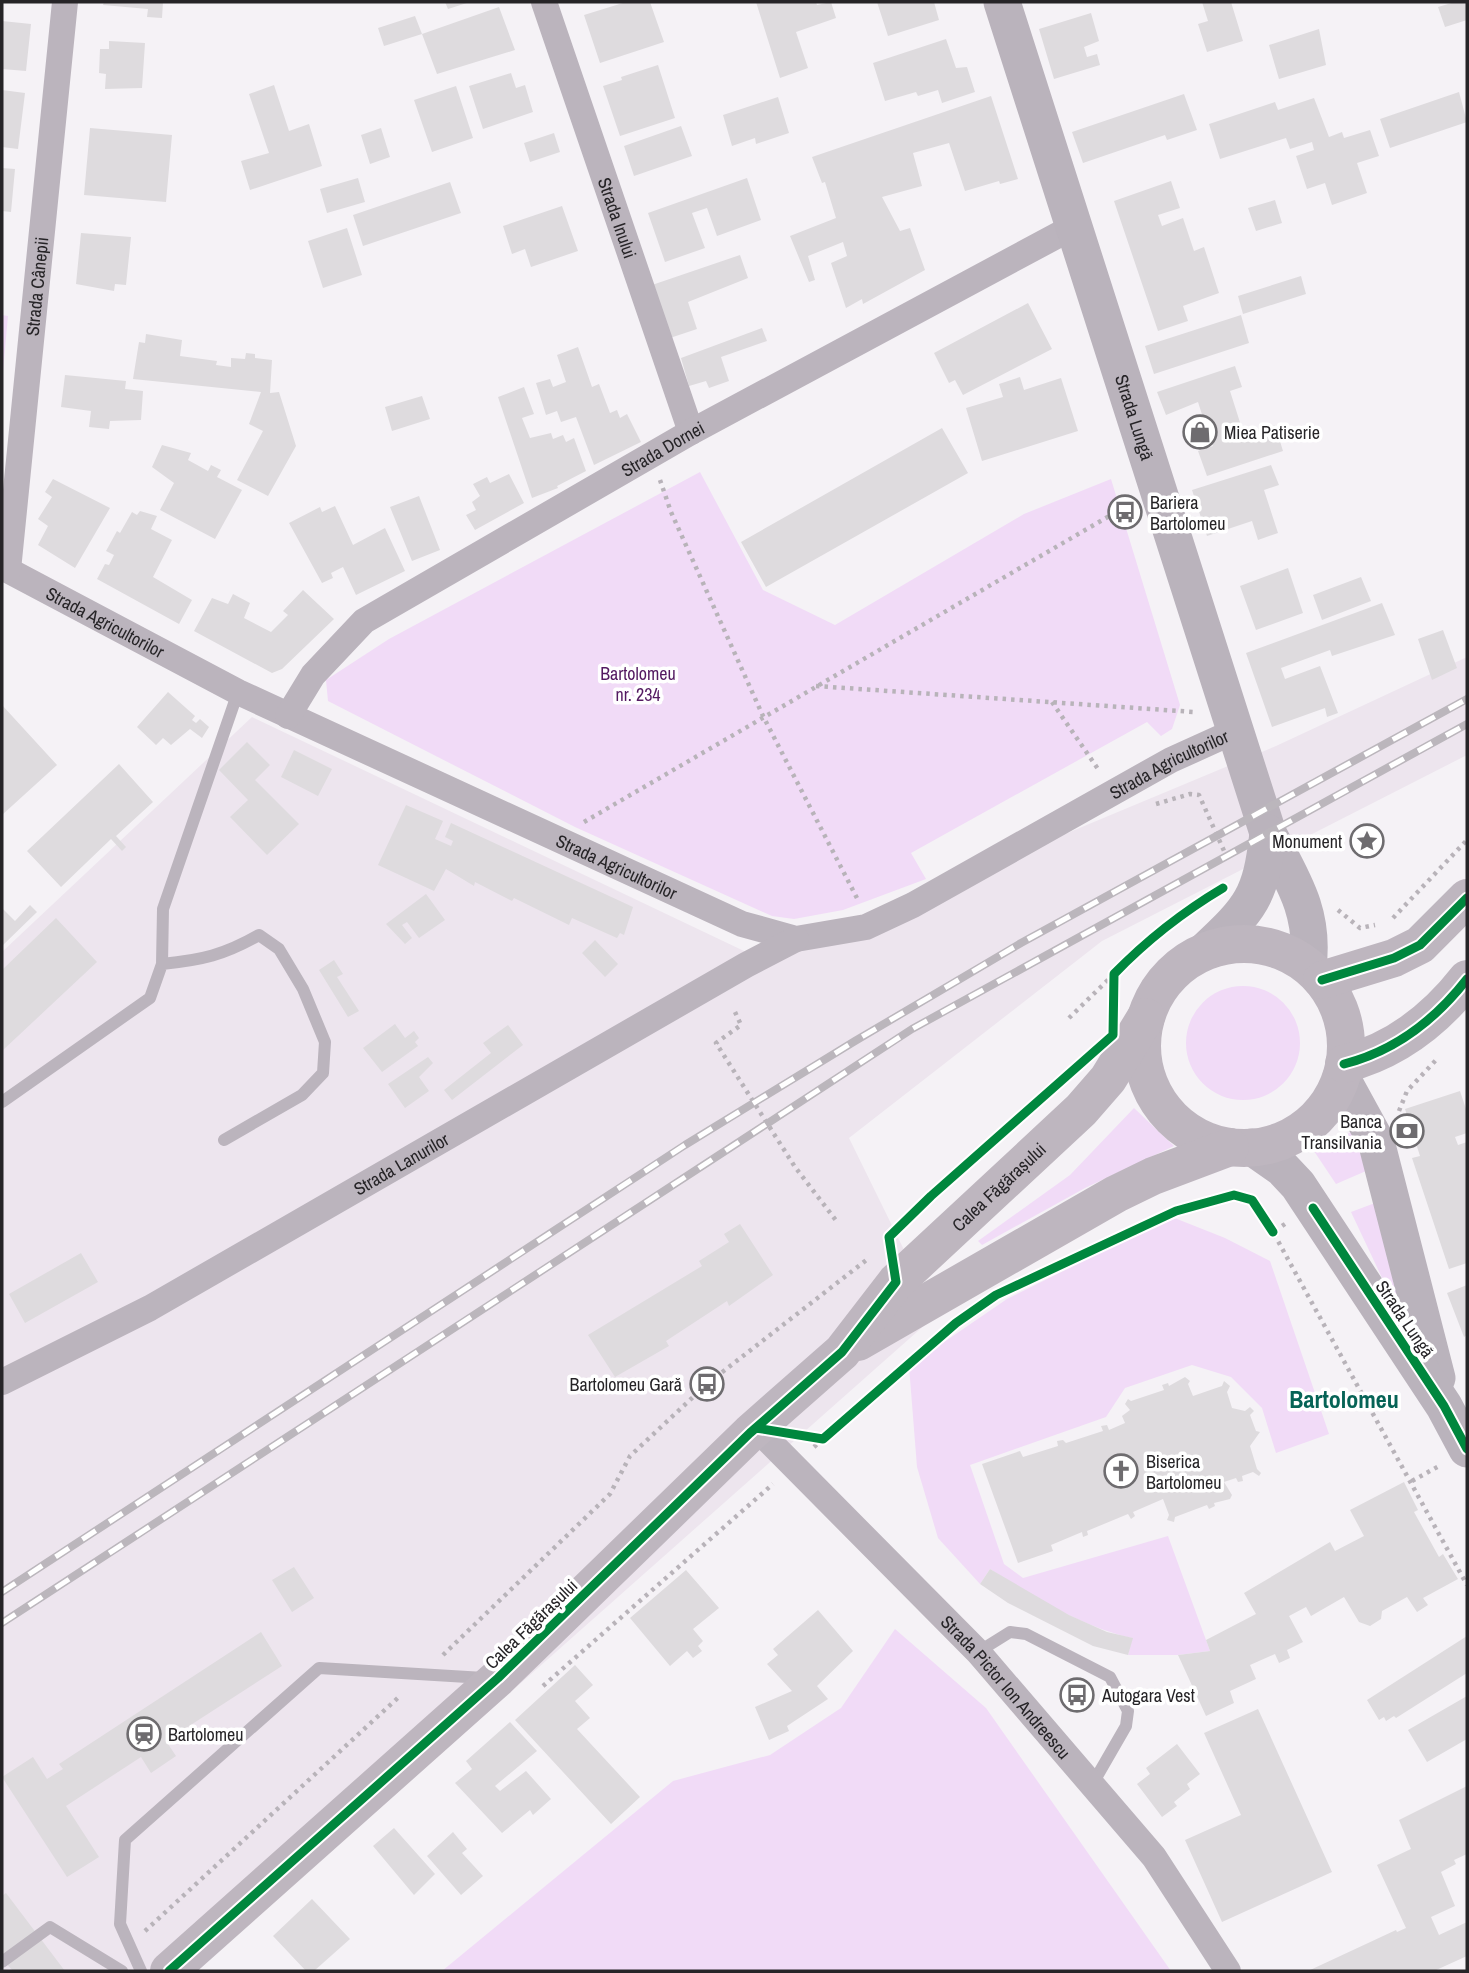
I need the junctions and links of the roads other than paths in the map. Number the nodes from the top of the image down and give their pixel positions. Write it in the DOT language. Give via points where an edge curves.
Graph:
graph roads {
  1 [pos="65,2"];
  2 [pos="544,2"];
  3 [pos="1002,2"];
  4 [pos="1073,227"];
  5 [pos="691,432"];
  6 [pos="5,569"];
  7 [pos="238,692"];
  8 [pos="288,716"];
  9 [pos="1236,731"];
  10 [pos="1268,833"];
  11 [pos="1467,898"];
  12 [pos="796,939"];
  13 [pos="1205,951"];
  14 [pos="162,964"];
  15 [pos="1315,973"];
  16 [pos="1467,979"];
  17 [pos="1146,1017"];
  18 [pos="1343,1070"];
  19 [pos="2,1102"];
  20 [pos="224,1140"];
  21 [pos="1241,1147"];
  22 [pos="842,1352"];
  23 [pos="2,1382"];
  24 [pos="1444,1406"];
  25 [pos="756,1428"];
  26 [pos="1467,1449"];
  27 [pos="978,1651"];
  28 [pos="498,1678"];
  29 [pos="1091,1785"];
  30 [pos="2,1962"];
  31 [pos="122,1971"];
  32 [pos="141,1971"];
  33 [pos="169,1971"];
  34 [pos="1228,1971"];
  1 -- 6 [label="street, Strada Cânepii"];
  2 -- 5 [label="street, Strada Inului"];
  3 -- 4 [label="main road, Strada Lungă"];
  4 -- 5 [label="street, Strada Dornei"];
  4 -- 9 [label="main road, Strada Lungă"];
  5 -- 8 [label="street, Strada Dornei" via="364,621 313,675"];
  6 -- 7 [label="street, Strada Agricultorilor"];
  7 -- 8 [label="street, Strada Agricultorilor"];
  7 -- 14 [label="lane" via="163,909"];
  8 -- 12 [label="street, Strada Agricultorilor" via="742,924"];
  9 -- 10 [label="main road, Strada Lungă"];
  9 -- 12 [label="street, Strada Agricultorilor" via="1171,760 913,905 866,927"];
  10 -- 13 [label="main road, Strada Lungă" via="1264,869 1252,903"];
  10 -- 15 [label="main road, Strada Lungă" via="1304,905"];
  11 -- 15 [label="main road" via="1420,945 1394,958"];
  12 -- 23 [label="street, Strada Lanurilor" via="150,1308"];
  13 -- 15 [label="main road" via="1248,944 1269,947"];
  13 -- 17 [label="main road" via="1179,967 1158,989"];
  14 -- 19 [label="lane" via="150,998"];
  14 -- 20 [label="lane" via="225,954 259,935 279,949 303,989 325,1042 323,1073 302,1095"];
  15 -- 18 [label="main road" via="1343,1019"];
  16 -- 18 [label="main road" via="1411,1034"];
  17 -- 21 [label="main road" via="1143,1066 1166,1111 1206,1140"];
  17 -- 22 [label="main road, Calea Făgărașului" via="1108,1079 1081,1110 896,1282"];
  18 -- 21 [label="main road" via="1331,1099 1316,1118 1276,1142"];
  18 -- 24 [label="main road, Strada Lungă" via="1376,1141"];
  21 -- 22 [label="main road, Calea Făgărașului" via="1153,1176 1116,1194"];
  21 -- 24 [label="main road, Strada Lungă" via="1282,1168 1298,1185"];
  22 -- 25 [label="main road, Calea Făgărașului"];
  24 -- 26 [label="main road, Strada Lungă"];
  25 -- 27 [label="street, Strada Pictor Ion Andreescu"];
  25 -- 28 [label="main road, Calea Făgărașului"];
  27 -- 29 [label="street, Strada Pictor Ion Andreescu"];
  27 -- 29 [label="lane" via="1010,1632 1026,1634 1110,1676 1128,1711 1126,1727"];
  28 -- 32 [label="lane" via="319,1668 125,1840 120,1924"];
  28 -- 33 [label="main road, Calea Făgărașului"];
  29 -- 34 [label="street, Strada Pictor Ion Andreescu" via="1154,1857"];
  30 -- 31 [label="lane" via="50,1927"];
}
